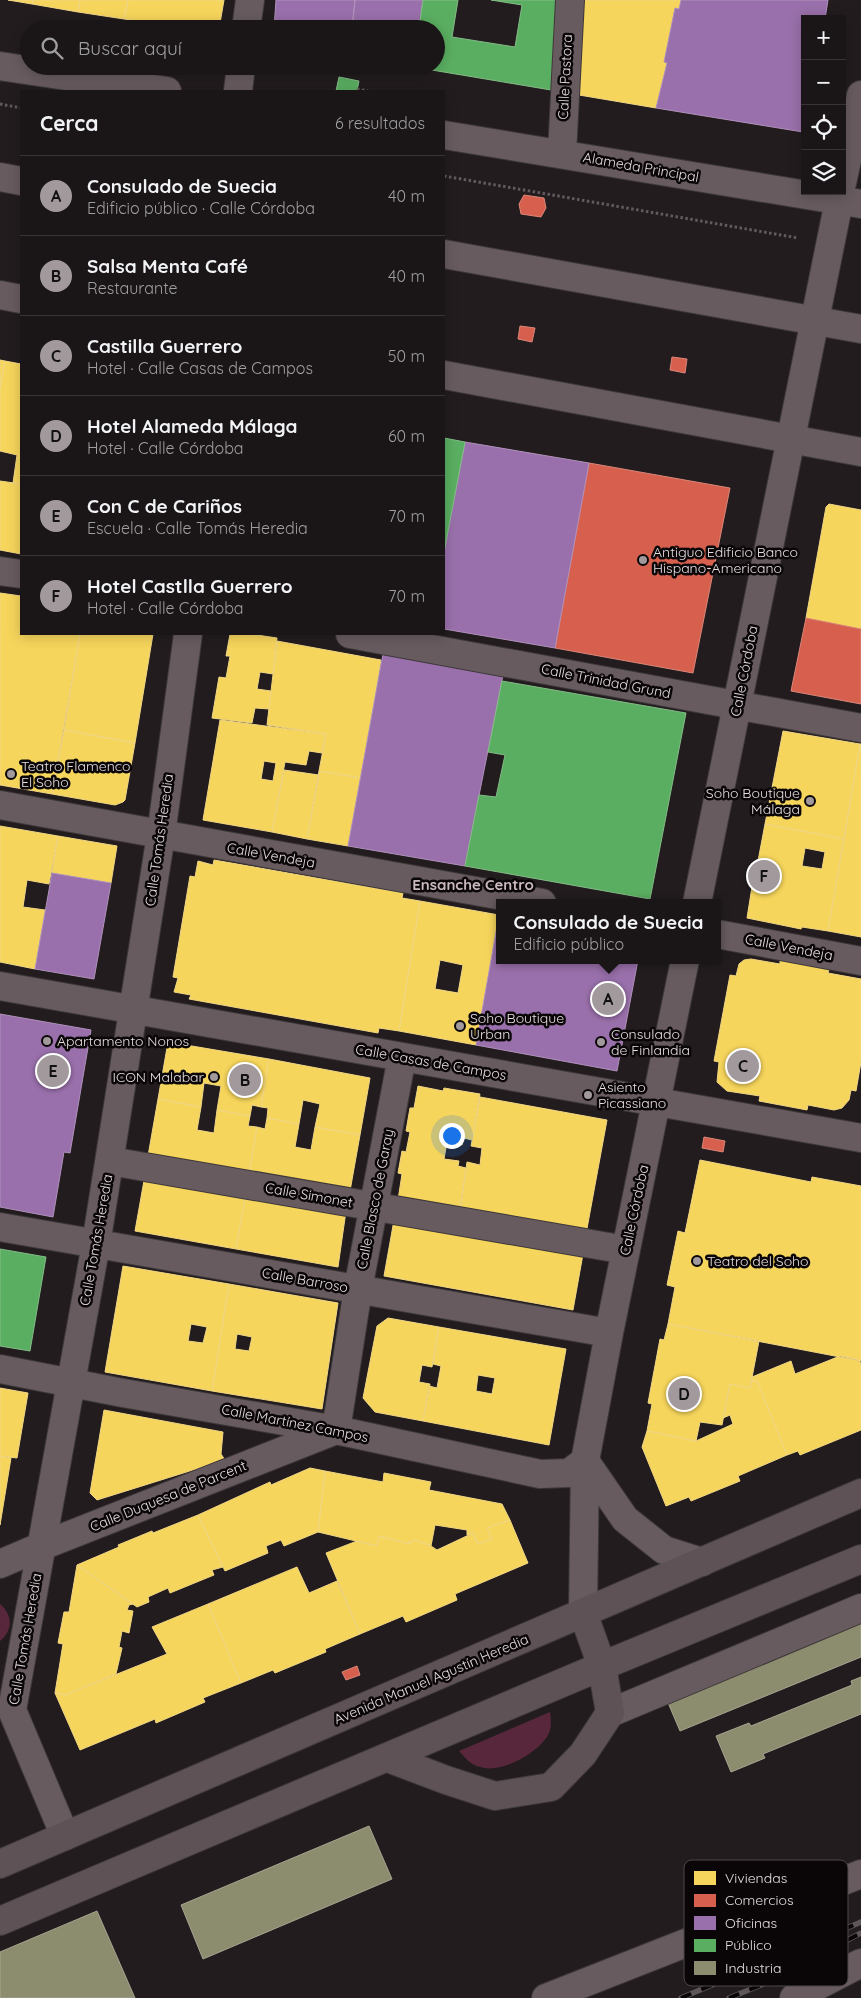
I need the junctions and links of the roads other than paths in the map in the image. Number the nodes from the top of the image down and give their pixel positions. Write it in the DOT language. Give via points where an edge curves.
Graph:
graph roads {
  1 [pos="250,0"];
  2 [pos="570,0"];
  3 [pos="247,20"];
  4 [pos="0,66"];
  5 [pos="20,69"];
  6 [pos="60,75"];
  7 [pos="240,75"];
  8 [pos="161,90"];
  9 [pos="238,90"];
  10 [pos="861,95"];
  11 [pos="445,135"];
  12 [pos="562,153"];
  13 [pos="0,177"];
  14 [pos="20,181"];
  15 [pos="801,188"];
  16 [pos="846,195"];
  17 [pos="445,254"];
  18 [pos="0,295"];
  19 [pos="20,298"];
  20 [pos="814,322"];
  21 [pos="861,329"];
  22 [pos="445,376"];
  23 [pos="790,439"];
  24 [pos="861,452"];
  25 [pos="0,571"];
  26 [pos="20,574"];
  27 [pos="188,635"];
  28 [pos="355,635"];
  29 [pos="737,706"];
  30 [pos="861,728"];
  31 [pos="0,806"];
  32 [pos="161,835"];
  33 [pos="520,899"];
  34 [pos="698,899"];
  35 [pos="721,935"];
  36 [pos="861,961"];
  37 [pos="684,964"];
  38 [pos="0,986"];
  39 [pos="133,1010"];
  40 [pos="402,1057"];
  41 [pos="657,1101"];
  42 [pos="861,1138"];
  43 [pos="110,1161"];
  44 [pos="374,1206"];
  45 [pos="0,1227"];
  46 [pos="96,1244"];
  47 [pos="626,1250"];
  48 [pos="358,1289"];
  49 [pos="610,1333"];
  50 [pos="0,1369"];
  51 [pos="71,1382"];
  52 [pos="336,1430"];
  53 [pos="585,1460"];
  54 [pos="861,1493"];
  55 [pos="42,1546"];
  56 [pos="861,1559"];
  57 [pos="702,1562"];
  58 [pos="0,1564"];
  59 [pos="861,1608"];
  60 [pos="583,1613"];
  61 [pos="602,1666"];
  62 [pos="610,1714"];
  63 [pos="388,1758"];
  64 [pos="65,1836"];
  65 [pos="0,1864"];
  66 [pos="861,1874"];
  67 [pos="848,1879"];
  68 [pos="0,1921"];
  69 [pos="684,1944"];
  70 [pos="861,1963"];
  71 [pos="848,1970"];
  72 [pos="817,1986"];
  73 [pos="546,1998"];
  74 [pos="794,1998"];
  1 -- 3 [label="street"];
  2 -- 12 [label="street, Calle Pastora"];
  4 -- 5 [label="street"];
  6 -- 8 [label="street"];
  7 -- 9 [label="street"];
  10 -- 16 [label="street"];
  11 -- 12 [label="street, Alameda Principal"];
  12 -- 15 [label="street, Alameda Principal"];
  13 -- 14 [label="street"];
  16 -- 20 [label="street" via="830,245"];
  17 -- 20 [label="street"];
  18 -- 19 [label="street"];
  20 -- 21 [label="street"];
  20 -- 23 [label="street"];
  22 -- 23 [label="street"];
  23 -- 24 [label="street"];
  23 -- 29 [label="street, Calle Córdoba"];
  25 -- 26 [label="street"];
  27 -- 32 [label="street, Calle Tomás Heredia"];
  28 -- 29 [label="street, Calle Trinidad Grund"];
  29 -- 30 [label="street, Calle Trinidad Grund"];
  29 -- 34 [label="street, Calle Córdoba"];
  31 -- 32 [label="street, Calle Vendeja"];
  32 -- 33 [label="street, Calle Vendeja"];
  32 -- 39 [label="street, Calle Tomás Heredia"];
  35 -- 36 [label="street, Calle Vendeja"];
  37 -- 41 [label="street, Calle Córdoba"];
  38 -- 39 [label="street, Calle Casas de Campos"];
  39 -- 40 [label="street, Calle Casas de Campos"];
  39 -- 43 [label="street, Calle Tomás Heredia"];
  40 -- 41 [label="street, Calle Casas de Campos"];
  40 -- 44 [label="street, Calle Blasco de Garay"];
  41 -- 42 [label="street, Calle Casas de Campos"];
  41 -- 47 [label="street, Calle Córdoba"];
  43 -- 44 [label="street, Calle Simonet"];
  43 -- 46 [label="street, Calle Tomás Heredia"];
  44 -- 47 [label="street, Calle Simonet"];
  44 -- 48 [label="street, Calle Blasco de Garay"];
  45 -- 46 [label="street, Calle Barroso"];
  46 -- 48 [label="street, Calle Barroso"];
  46 -- 51 [label="street, Calle Tomás Heredia"];
  47 -- 49 [label="street, Calle Córdoba"];
  48 -- 49 [label="street, Calle Barroso"];
  48 -- 52 [label="street, Calle Blasco de Garay"];
  49 -- 53 [label="street, Calle Córdoba"];
  50 -- 51 [label="street, Calle Martínez Campos"];
  51 -- 52 [label="street, Calle Martínez Campos"];
  51 -- 55 [label="street, Calle Tomás Heredia"];
  52 -- 53 [label="street, Calle Martínez Campos" via="540,1474 569,1473"];
  52 -- 55 [label="street, Calle Duquesa de Parcent"];
  53 -- 57 [label="street" via="625,1519 664,1550"];
  53 -- 60 [label="street, Calle Córdoba"];
  54 -- 57 [label="main road, Avenida Manuel Agustín Heredia"];
  55 -- 58 [label="street, Calle Duquesa de Parcent"];
  55 -- 64 [label="street, Calle Tomás Heredia" via="12,1710"];
  56 -- 61 [label="main road"];
  57 -- 60 [label="main road, Avenida Manuel Agustín Heredia"];
  59 -- 62 [label="street"];
  60 -- 61 [label="main road"];
  60 -- 64 [label="main road, Avenida Manuel Agustín Heredia"];
  61 -- 62 [label="main road"];
  61 -- 63 [label="main road"];
  62 -- 63 [label="main road" via="583,1754 551,1787 495,1796"];
  63 -- 68 [label="main road"];
  64 -- 65 [label="main road, Avenida Manuel Agustín Heredia"];
  66 -- 67 [label="street"];
  69 -- 73 [label="street"];
  70 -- 71 [label="street"];
  72 -- 74 [label="street"];
}
